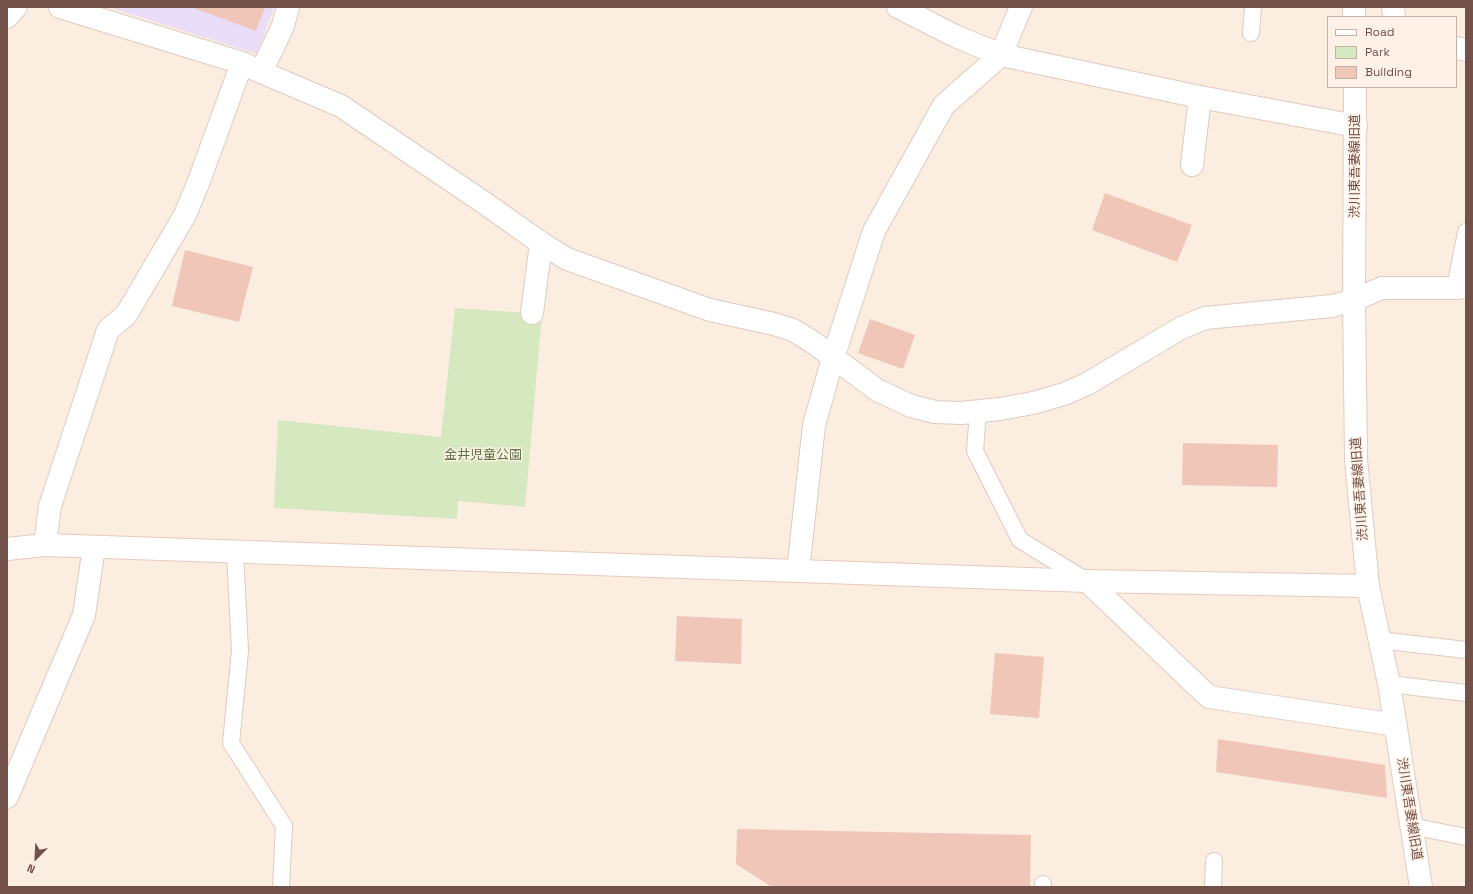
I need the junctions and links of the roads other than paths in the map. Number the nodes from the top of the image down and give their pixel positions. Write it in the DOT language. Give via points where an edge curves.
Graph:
graph roads {
  1 [pos="16,7"];
  2 [pos="60,7"];
  3 [pos="288,7"];
  4 [pos="898,7"];
  5 [pos="1021,7"];
  6 [pos="1253,7"];
  7 [pos="7,17"];
  8 [pos="1252,33"];
  9 [pos="1001,55"];
  10 [pos="252,67"];
  11 [pos="1355,88"];
  12 [pos="1200,97"];
  13 [pos="1356,126"];
  14 [pos="1192,165"];
  15 [pos="1466,232"];
  16 [pos="541,243"];
  17 [pos="1460,288"];
  18 [pos="1354,300"];
  19 [pos="532,313"];
  20 [pos="833,358"];
  21 [pos="978,411"];
  22 [pos="45,545"];
  23 [pos="94,547"];
  24 [pos="7,549"];
  25 [pos="235,552"];
  26 [pos="798,571"];
  27 [pos="1087,581"];
  28 [pos="1368,586"];
  29 [pos="1379,640"];
  30 [pos="1466,650"];
  31 [pos="1388,684"];
  32 [pos="1466,693"];
  33 [pos="1396,725"];
  34 [pos="7,797"];
  35 [pos="1411,826"];
  36 [pos="1466,837"];
  37 [pos="1214,861"];
  38 [pos="281,887"];
  39 [pos="1213,887"];
  40 [pos="1421,887"];
  1 -- 7 [label="street"];
  2 -- 10 [label="street"];
  3 -- 10 [label="street" via="283,26"];
  4 -- 9 [label="street" via="955,36"];
  5 -- 9 [label="street"];
  6 -- 8 [label="lane"];
  9 -- 12 [label="street"];
  9 -- 20 [label="street" via="944,105 874,231"];
  10 -- 16 [label="street" via="341,106"];
  10 -- 22 [label="street" via="185,215 126,316 108,330 50,506"];
  11 -- 13 [label="street, 渋川東吾妻線旧道"];
  12 -- 13 [label="street"];
  12 -- 14 [label="street"];
  13 -- 18 [label="street, 渋川東吾妻線旧道"];
  15 -- 17 [label="lane"];
  16 -- 19 [label="street"];
  16 -- 20 [label="street" via="567,259 710,310 793,330"];
  17 -- 18 [label="street" via="1382,288"];
  18 -- 21 [label="street" via="1332,306 1204,318 1181,328 1087,384 1064,394 1033,403"];
  18 -- 28 [label="street, 渋川東吾妻線旧道" via="1356,459"];
  20 -- 21 [label="street" via="877,390 911,406 935,412"];
  20 -- 26 [label="street" via="814,425"];
  21 -- 27 [label="lane" via="975,451 1020,540"];
  22 -- 23 [label="street"];
  22 -- 24 [label="street"];
  23 -- 25 [label="street"];
  23 -- 34 [label="street" via="84,615"];
  25 -- 26 [label="street"];
  25 -- 38 [label="lane" via="240,651 231,743 284,826"];
  26 -- 27 [label="street"];
  27 -- 28 [label="street"];
  27 -- 33 [label="street" via="1209,697"];
  28 -- 29 [label="street, 渋川東吾妻線旧道"];
  29 -- 30 [label="lane"];
  29 -- 31 [label="street, 渋川東吾妻線旧道"];
  31 -- 32 [label="lane"];
  31 -- 33 [label="street, 渋川東吾妻線旧道"];
  33 -- 35 [label="street, 渋川東吾妻線旧道"];
  35 -- 36 [label="lane"];
  35 -- 40 [label="street, 渋川東吾妻線旧道"];
  37 -- 39 [label="lane"];
}
